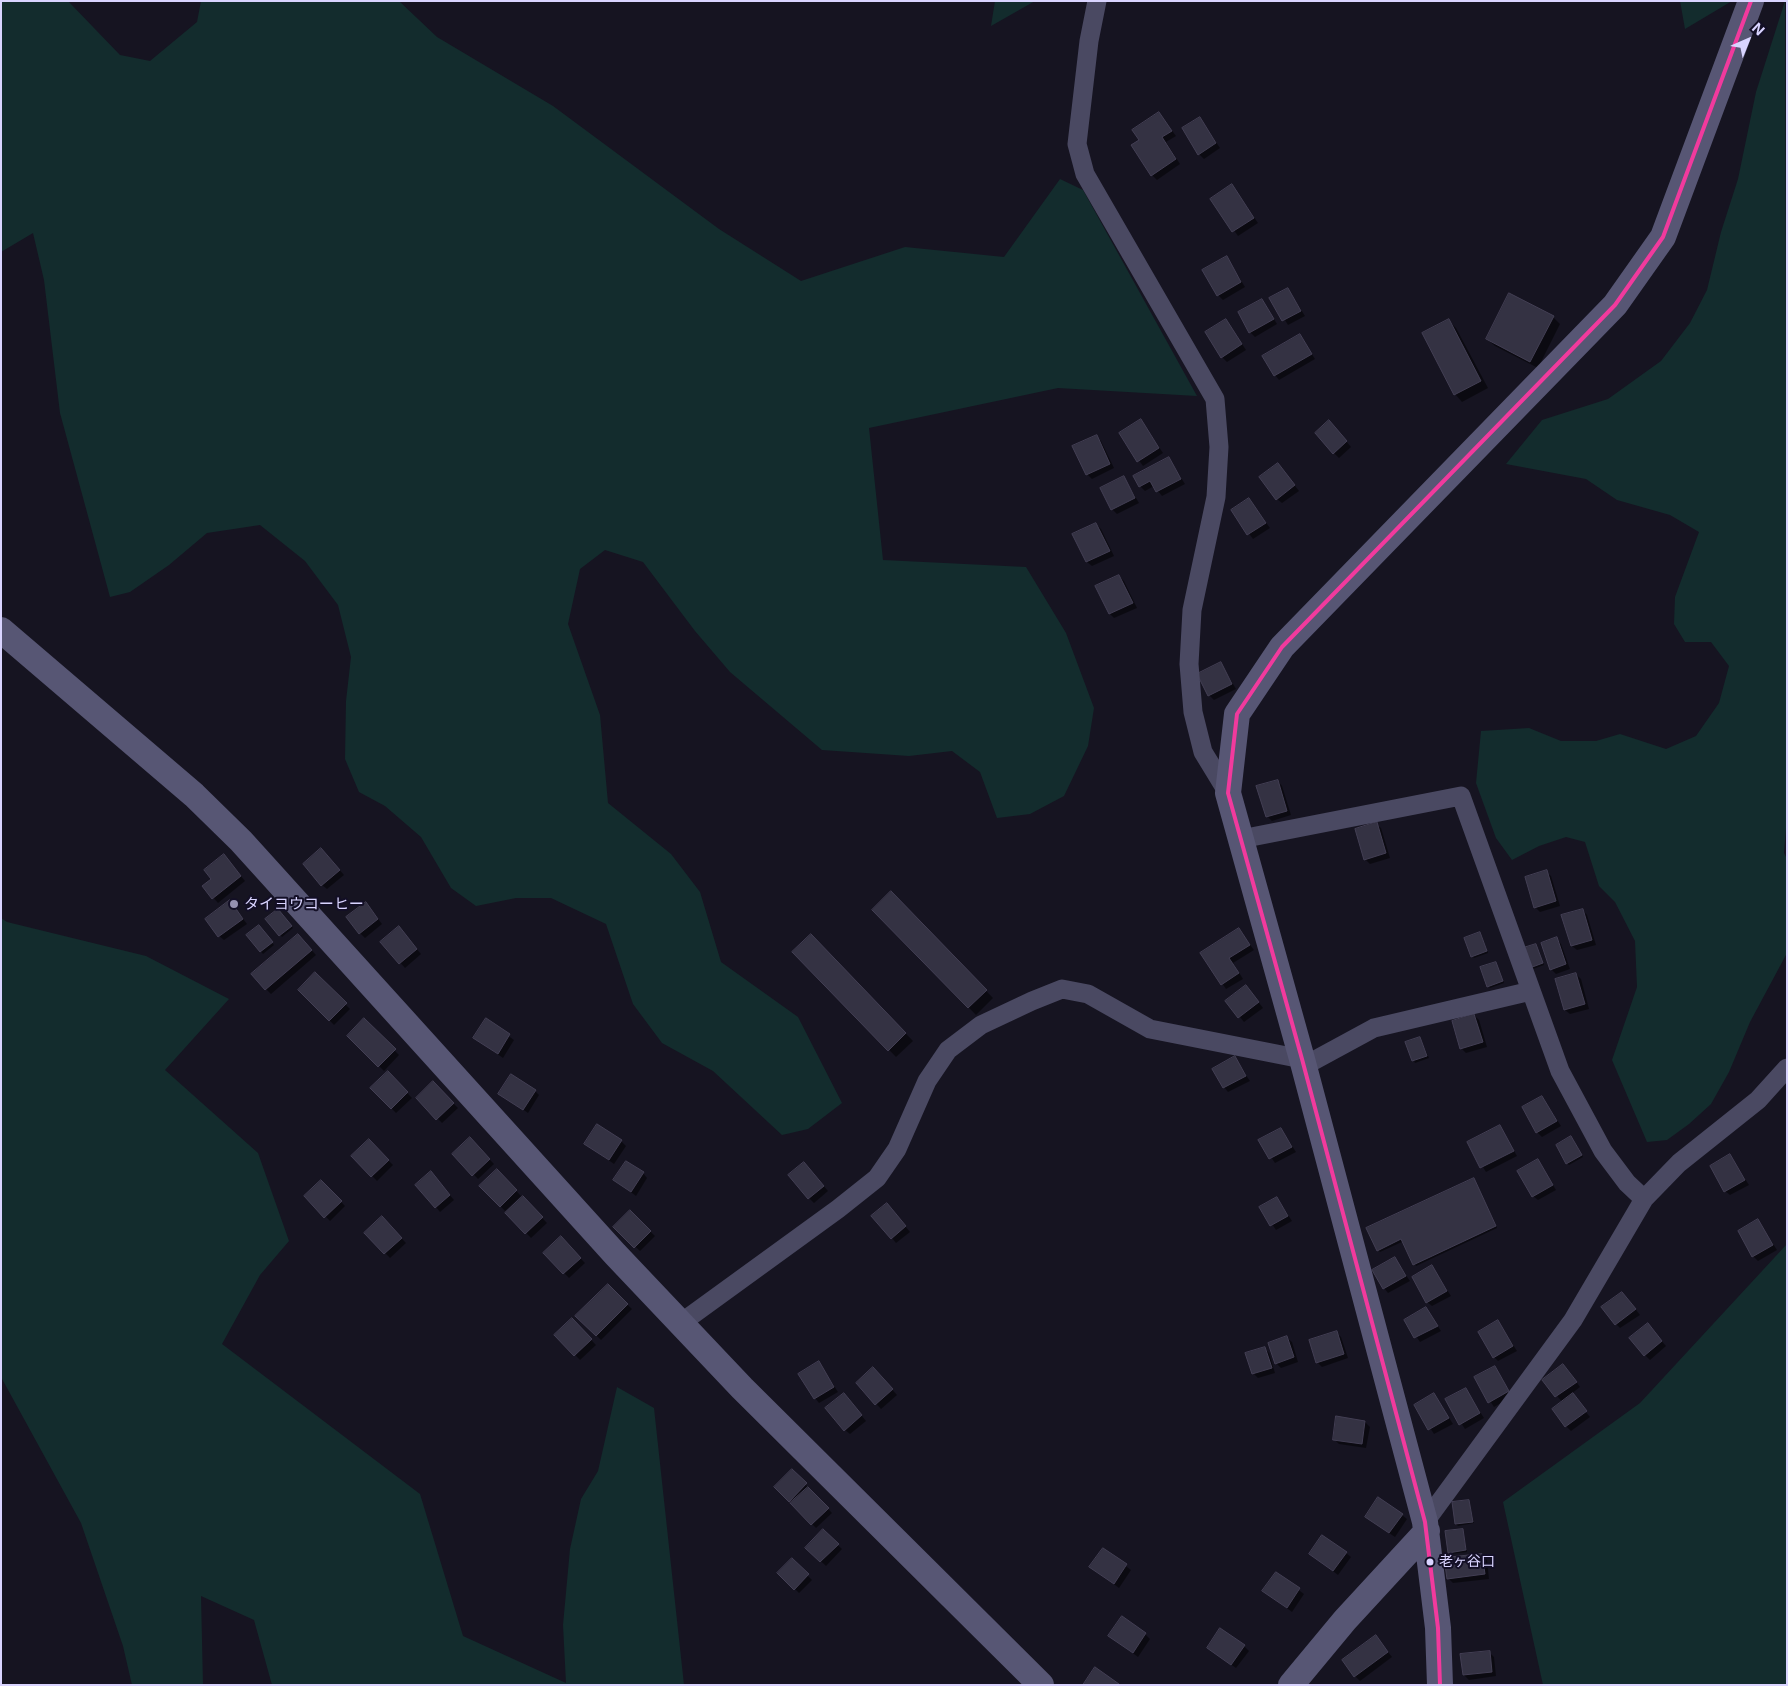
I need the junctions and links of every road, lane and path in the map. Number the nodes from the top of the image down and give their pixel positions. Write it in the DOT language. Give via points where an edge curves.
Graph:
graph roads {
  1 [pos="1097,1"];
  2 [pos="1751,1"];
  3 [pos="1,630"];
  4 [pos="1228,793"];
  5 [pos="1241,839"];
  6 [pos="1531,991"];
  7 [pos="1303,1062"];
  8 [pos="1787,1068"];
  9 [pos="1644,1199"];
  10 [pos="681,1323"];
  11 [pos="1426,1526"];
  12 [pos="1041,1685"];
  13 [pos="1291,1685"];
  14 [pos="1440,1685"];
  1 -- 4 [label="street" via="1077,144 1083,166 1215,399 1219,447 1216,497 1192,610 1189,664 1193,712 1203,752"];
  2 -- 4 [label="main road" via="1663,237 1615,305 1282,646 1237,714"];
  3 -- 10 [label="main road" via="194,795 241,841"];
  4 -- 5 [label="main road"];
  5 -- 6 [label="street" via="1461,796"];
  5 -- 7 [label="main road"];
  6 -- 7 [label="street" via="1374,1028"];
  6 -- 9 [label="street" via="1560,1071 1603,1151 1627,1183"];
  7 -- 10 [label="street" via="1150,1029 1088,994 1062,989 1032,1001 981,1025 948,1050 927,1081 897,1148 877,1178"];
  7 -- 11 [label="main road"];
  8 -- 9 [label="street" via="1758,1100 1679,1163"];
  9 -- 11 [label="street" via="1573,1320"];
  10 -- 12 [label="main road" via="742,1388"];
  11 -- 13 [label="main road"];
  11 -- 14 [label="main road" via="1438,1628"];
}
